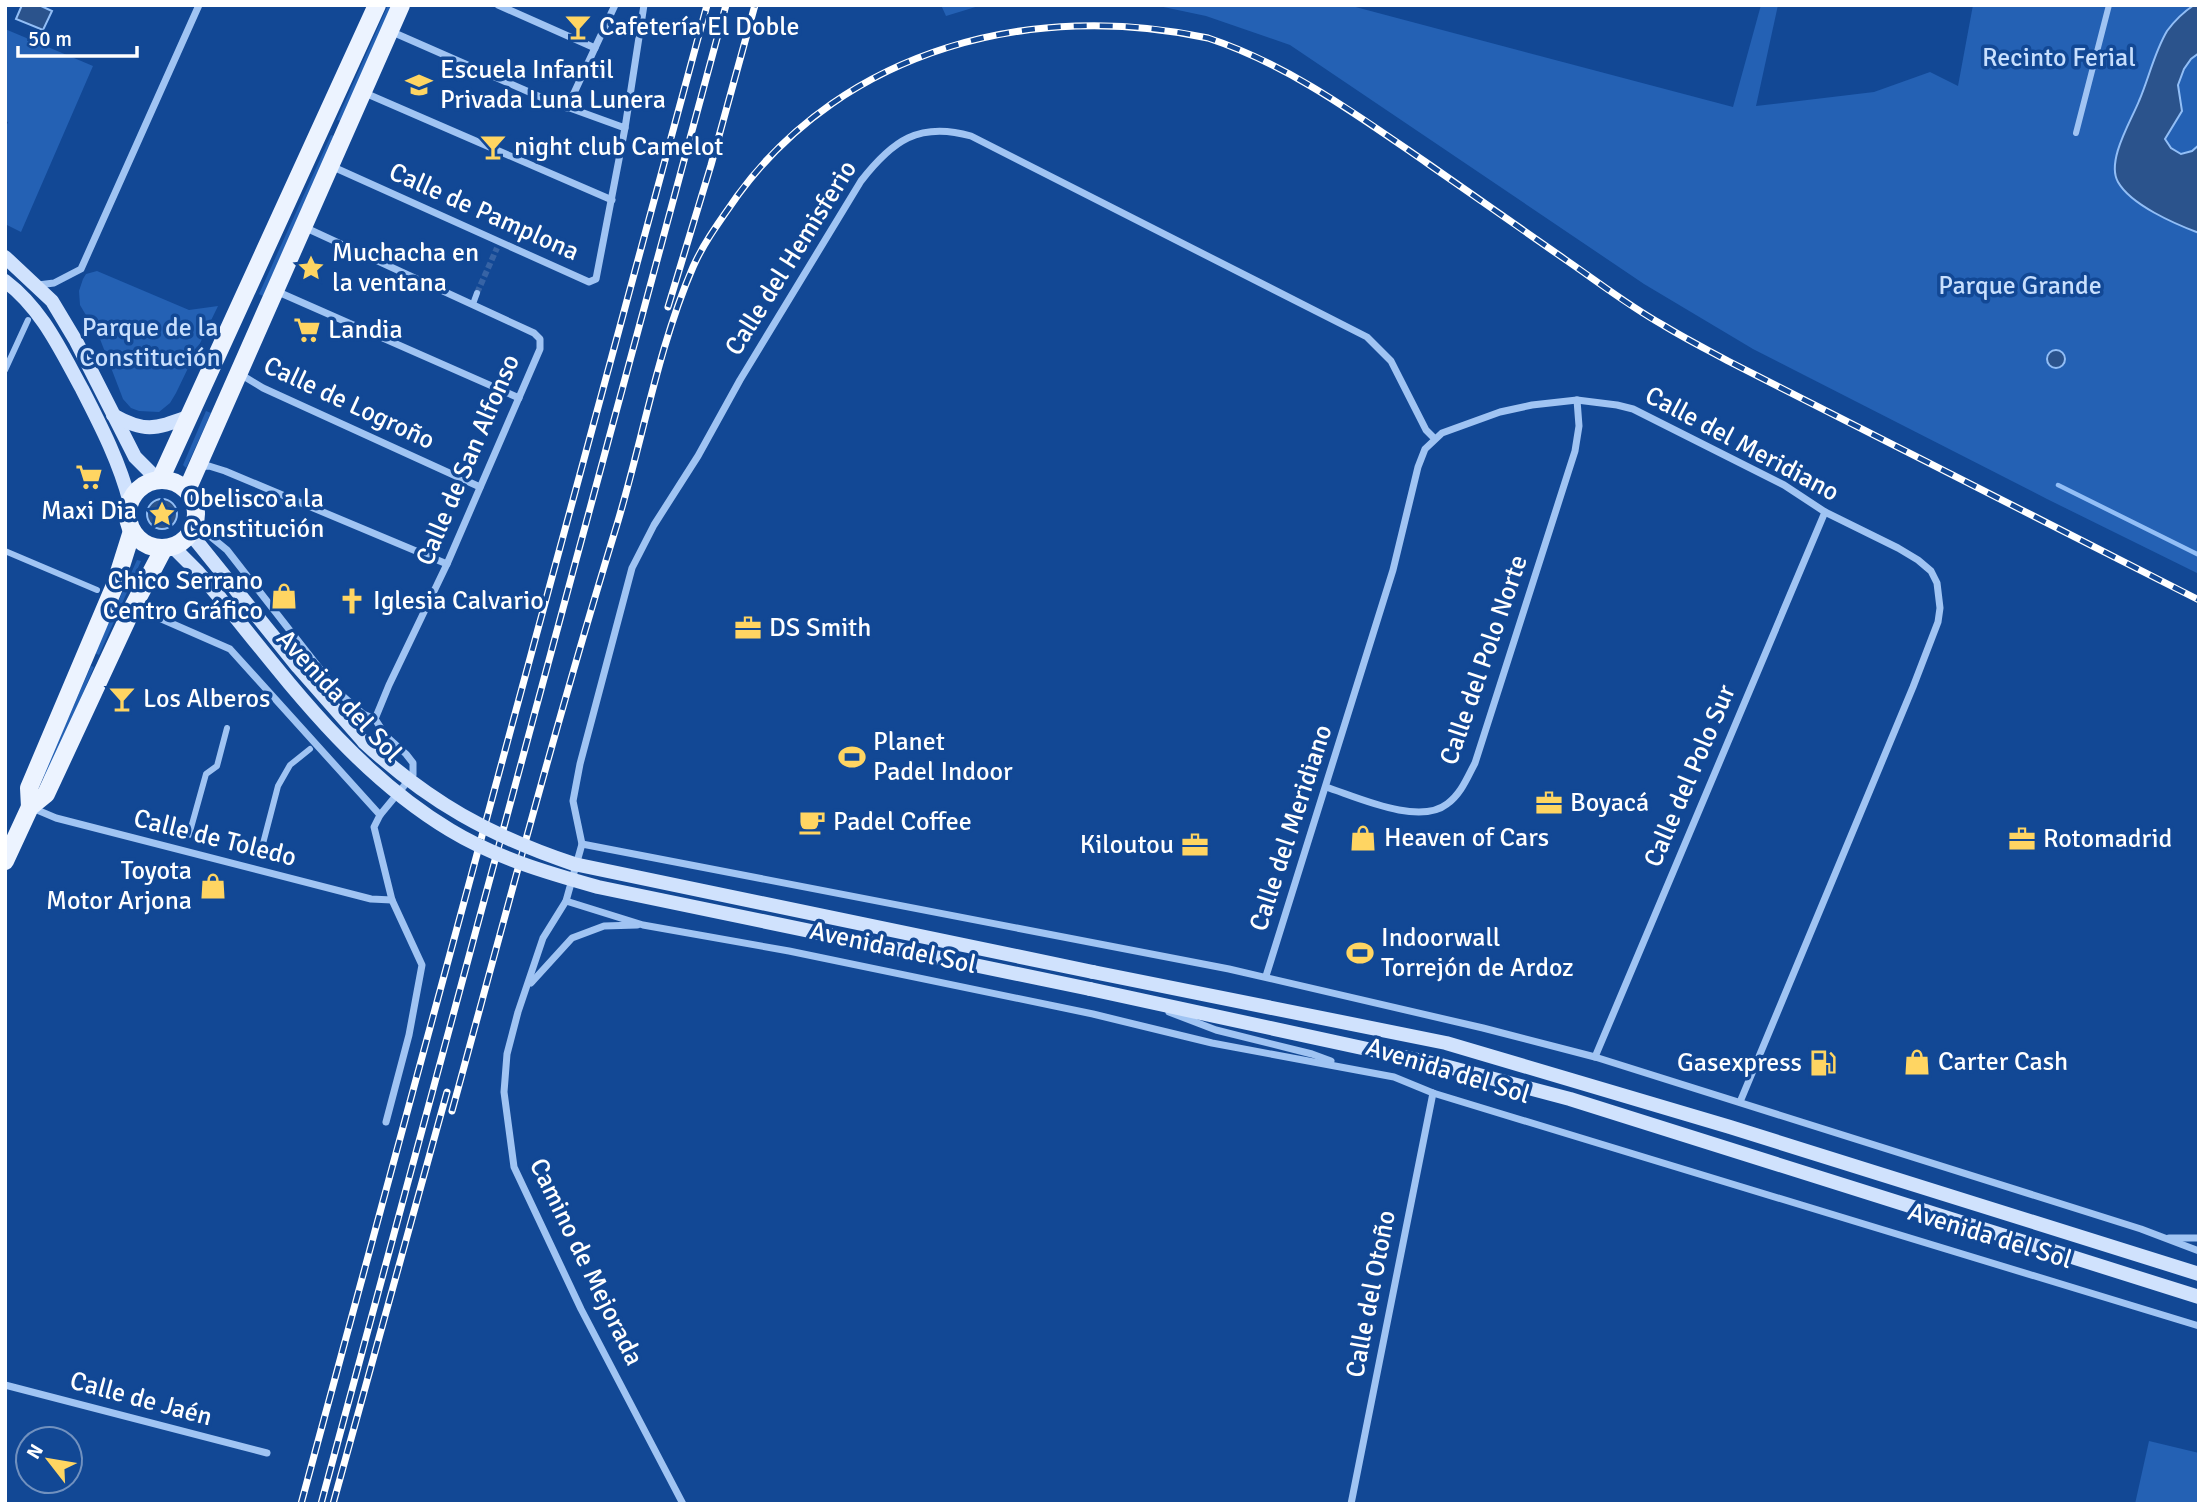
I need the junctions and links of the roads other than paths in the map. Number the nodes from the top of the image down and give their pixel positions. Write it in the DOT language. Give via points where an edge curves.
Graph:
graph roads {
  1 [pos="199,5"];
  2 [pos="377,5"];
  3 [pos="401,5"];
  4 [pos="498,5"];
  5 [pos="615,5"];
  6 [pos="645,5"];
  7 [pos="2110,6"];
  8 [pos="390,31"];
  9 [pos="595,48"];
  10 [pos="363,92"];
  11 [pos="567,108"];
  12 [pos="625,128"];
  13 [pos="2076,132"];
  14 [pos="330,166"];
  15 [pos="611,200"];
  16 [pos="304,226"];
  17 [pos="5,257"];
  18 [pos="5,281"];
  19 [pos="38,285"];
  20 [pos="275,291"];
  21 [pos="477,293"];
  22 [pos="473,304"];
  23 [pos="28,320"];
  24 [pos="5,370"];
  25 [pos="239,374"];
  26 [pos="519,398"];
  27 [pos="1577,400"];
  28 [pos="112,414"];
  29 [pos="188,417"];
  30 [pos="1434,438"];
  31 [pos="197,467"];
  32 [pos="159,480"];
  33 [pos="480,487"];
  34 [pos="187,490"];
  35 [pos="130,503"];
  36 [pos="1825,512"];
  37 [pos="192,528"];
  38 [pos="132,531"];
  39 [pos="168,547"];
  40 [pos="5,551"];
  41 [pos="447,564"];
  42 [pos="97,590"];
  43 [pos="133,607"];
  44 [pos="375,719"];
  45 [pos="227,728"];
  46 [pos="310,749"];
  47 [pos="1326,787"];
  48 [pos="30,807"];
  49 [pos="380,815"];
  50 [pos="190,835"];
  51 [pos="582,844"];
  52 [pos="260,855"];
  53 [pos="5,861"];
  54 [pos="391,900"];
  55 [pos="566,901"];
  56 [pos="643,925"];
  57 [pos="1266,976"];
  58 [pos="528,986"];
  59 [pos="1139,1000"];
  60 [pos="1595,1057"];
  61 [pos="1342,1065"];
  62 [pos="1433,1093"];
  63 [pos="1740,1102"];
  64 [pos="386,1122"];
  65 [pos="2165,1238"];
  66 [pos="2199,1238"];
  67 [pos="2199,1251"];
  68 [pos="2199,1274"];
  69 [pos="2199,1297"];
  70 [pos="2199,1325"];
  71 [pos="5,1385"];
  72 [pos="267,1453"];
  73 [pos="683,1504"];
  74 [pos="1351,1504"];
  1 -- 19 [label="street" via="80,269 54,283"];
  2 -- 29 [label="main road"];
  3 -- 8 [label="main road"];
  4 -- 9 [label="street"];
  5 -- 9 [label="street"];
  6 -- 12 [label="street, Calle de Pamplona"];
  7 -- 13 [label="street"];
  8 -- 10 [label="main road"];
  8 -- 11 [label="street"];
  9 -- 11 [label="street"];
  10 -- 14 [label="main road"];
  10 -- 15 [label="street"];
  11 -- 12 [label="street"];
  12 -- 15 [label="street, Calle de Pamplona"];
  14 -- 15 [label="street, Calle de Pamplona" via="589,282 596,279"];
  14 -- 16 [label="main road"];
  16 -- 20 [label="main road"];
  16 -- 22 [label="street"];
  17 -- 19 [label="main road"];
  18 -- 35 [label="main road" via="39,313 59,345 122,474"];
  19 -- 28 [label="main road" via="76,341"];
  20 -- 25 [label="main road"];
  20 -- 26 [label="street"];
  21 -- 22 [label="street"];
  22 -- 26 [label="street, Calle de San Alfonso" via="540,339"];
  23 -- 24 [label="street"];
  25 -- 31 [label="main road"];
  25 -- 33 [label="street, Calle de Logroño"];
  26 -- 33 [label="street, Calle de San Alfonso"];
  27 -- 30 [label="street, Calle del Meridiano" via="1500,412"];
  27 -- 36 [label="street, Calle del Meridiano" via="1633,409 1784,485"];
  27 -- 47 [label="street, Calle del Polo Norte" via="1580,426 1575,452 1475,763 1462,789 1447,805 1413,813"];
  28 -- 29 [label="main road" via="145,429"];
  28 -- 32 [label="main road" via="135,457"];
  29 -- 32 [label="main road"];
  30 -- 47 [label="street, Calle del Meridiano" via="1418,467 1393,570"];
  30 -- 51 [label="street, Calle del Hemisferio" via="1391,361 1367,337 971,136 937,131 897,142 862,181 801,277 632,568 573,801"];
  31 -- 34 [label="main road"];
  31 -- 41 [label="street" via="225,471"];
  32 -- 34 [label="main road"];
  32 -- 35 [label="main road" via="141,487"];
  33 -- 41 [label="street, Calle de San Alfonso"];
  34 -- 37 [label="main road" via="196,510"];
  35 -- 38 [label="main road"];
  36 -- 60 [label="street, Calle del Polo Sur"];
  36 -- 63 [label="street, Calle del Meridiano" via="1931,571 1937,583 1938,622"];
  37 -- 39 [label="main road" via="182,541"];
  37 -- 44 [label="street" via="227,550 338,692"];
  37 -- 68 [label="main road, Avenida del Sol, bridge" via="233,587 364,742 459,816 533,850 602,871 1446,1043"];
  38 -- 39 [label="main road" via="150,546"];
  38 -- 48 [label="main road" via="115,585 29,788"];
  39 -- 43 [label="main road"];
  39 -- 59 [label="main road, Avenida del Sol, bridge" via="198,572 353,755 412,805 485,849 598,887"];
  40 -- 42 [label="street"];
  41 -- 44 [label="street, Calle de San Alfonso"];
  43 -- 48 [label="main road" via="46,794"];
  43 -- 49 [label="street" via="230,649"];
  44 -- 49 [label="street" via="413,763 413,775"];
  45 -- 50 [label="street" via="217,766 206,774"];
  46 -- 52 [label="street" via="290,765 278,786"];
  47 -- 57 [label="street, Calle del Meridiano"];
  48 -- 53 [label="main road"];
  48 -- 54 [label="street, Calle de Toledo" via="129,838 371,899"];
  49 -- 54 [label="street" via="374,827"];
  51 -- 55 [label="street"];
  51 -- 57 [label="street, Avenida del Sol"];
  54 -- 64 [label="street" via="422,965"];
  55 -- 56 [label="street, Avenida del Sol"];
  55 -- 58 [label="street, Camino de Mejorada" via="542,938"];
  56 -- 58 [label="street, Camino de Mejorada" via="604,926 572,938"];
  56 -- 61 [label="street, Avenida del Sol" via="789,951 1286,1058"];
  57 -- 60 [label="street, Avenida del Sol"];
  58 -- 73 [label="street, Camino de Mejorada" via="507,1054 504,1092 514,1167 581,1309"];
  59 -- 61 [label="street" via="1216,1030"];
  59 -- 69 [label="main road, Avenida del Sol" via="1441,1065 1570,1099"];
  60 -- 63 [label="street, Avenida del Sol"];
  61 -- 62 [label="street, Avenida del Sol" via="1395,1077"];
  62 -- 70 [label="street, Avenida del Sol"];
  62 -- 74 [label="street, Calle del Otoño"];
  63 -- 65 [label="street, Avenida del Sol"];
  65 -- 66 [label="street"];
  65 -- 67 [label="street, Avenida del Sol"];
  71 -- 72 [label="street, Calle de Jaén"];
}
